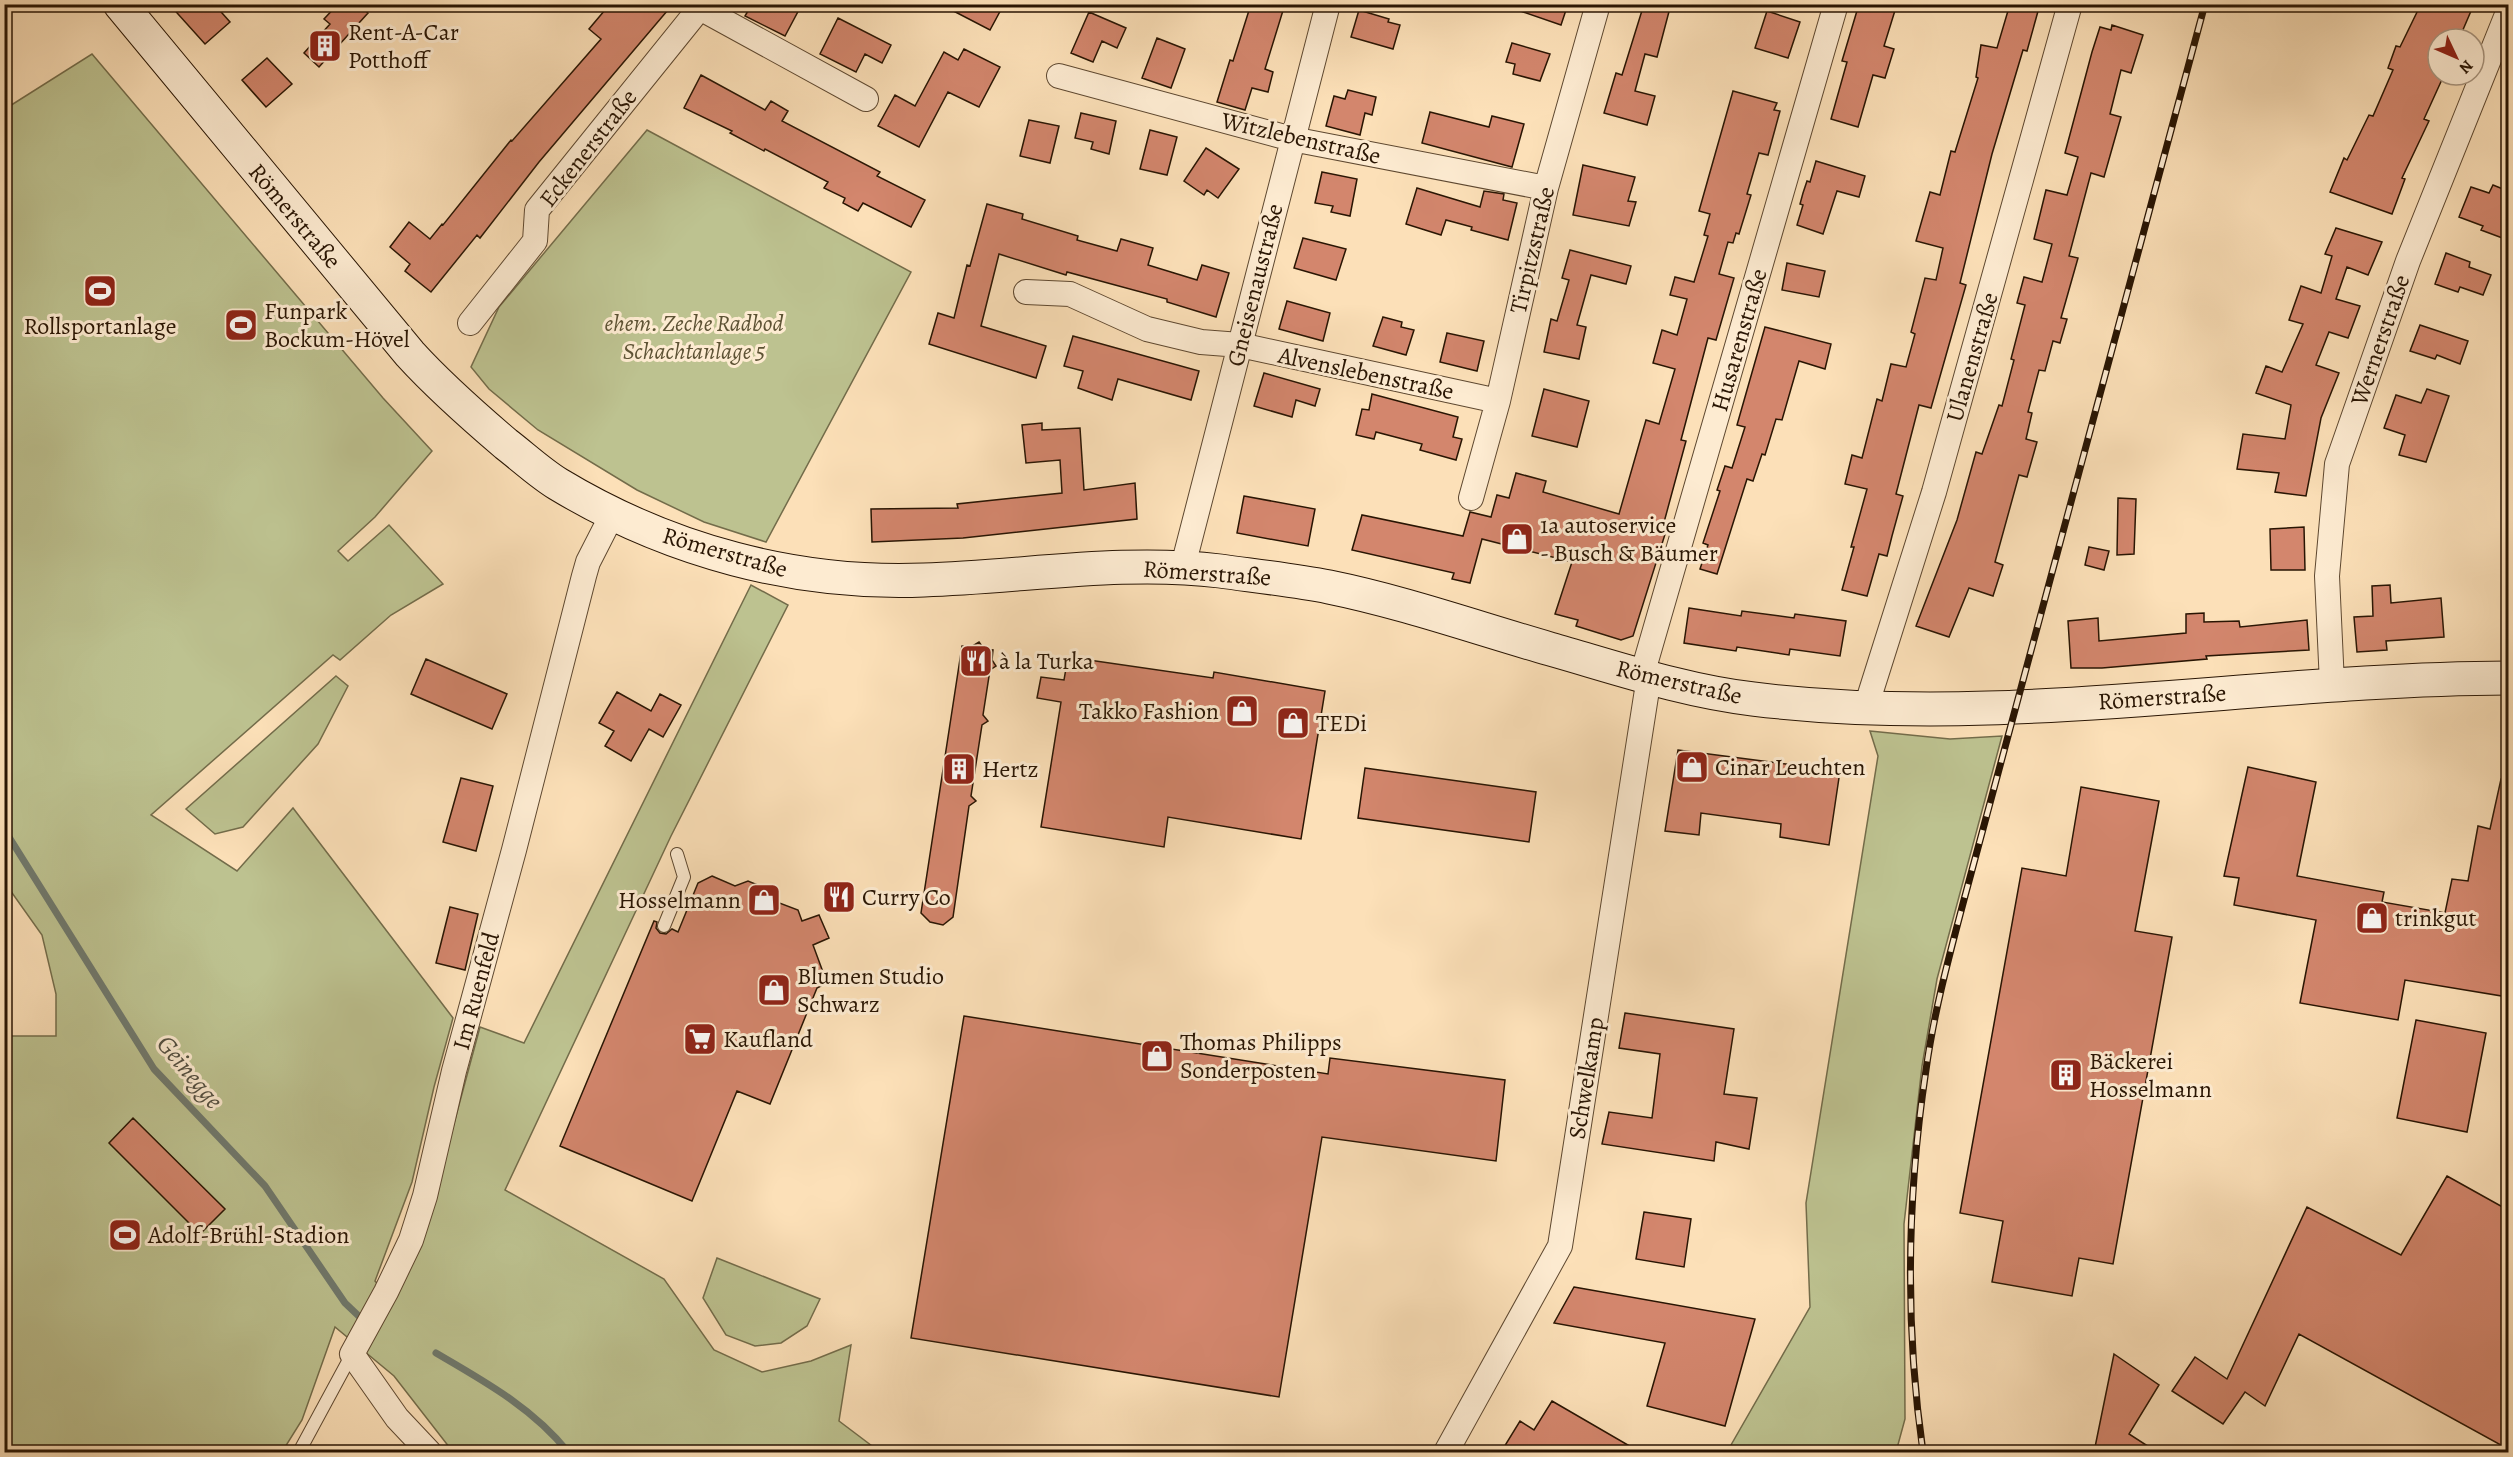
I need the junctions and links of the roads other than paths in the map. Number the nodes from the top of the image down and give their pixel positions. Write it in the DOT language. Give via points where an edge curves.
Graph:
graph roads {
  1 [pos="120,4"];
  2 [pos="1328,4"];
  3 [pos="1598,4"];
  4 [pos="1836,4"];
  5 [pos="2070,4"];
  6 [pos="701,6"];
  7 [pos="2508,12"];
  8 [pos="2500,56"];
  9 [pos="1059,76"];
  10 [pos="866,99"];
  11 [pos="1292,139"];
  12 [pos="1546,188"];
  13 [pos="1026,292"];
  14 [pos="470,323"];
  15 [pos="1240,345"];
  16 [pos="1498,401"];
  17 [pos="1471,498"];
  18 [pos="613,513"];
  19 [pos="1183,566"];
  20 [pos="1645,676"];
  21 [pos="2508,678"];
  22 [pos="2332,684"];
  23 [pos="1866,707"];
  24 [pos="676,854"];
  25 [pos="664,926"];
  26 [pos="352,1354"];
  27 [pos="299,1452"];
  28 [pos="429,1452"];
  29 [pos="1446,1452"];
  1 -- 18 [label="main road, Römerstraße" via="434,380 555,482"];
  2 -- 11 [label="street, Gneisenaustraße"];
  3 -- 12 [label="street, Tirpitzstraße"];
  4 -- 20 [label="street, Husarenstraße"];
  5 -- 23 [label="street, Ulanenstraße" via="1934,492"];
  6 -- 10 [label="street, Eckenerstraße"];
  6 -- 14 [label="street, Eckenerstraße" via="537,210 535,241"];
  7 -- 8 [label="street, Wernerstraße"];
  8 -- 22 [label="street, Wernerstraße" via="2408,261 2337,464 2327,576"];
  9 -- 11 [label="street, Witzlebenstraße"];
  11 -- 12 [label="street, Witzlebenstraße"];
  11 -- 15 [label="street, Gneisenaustraße"];
  12 -- 16 [label="street, Tirpitzstraße"];
  13 -- 15 [label="street, Alvenslebenstraße" via="1070,294 1147,329 1201,342"];
  15 -- 16 [label="street, Alvenslebenstraße"];
  15 -- 19 [label="street, Gneisenaustraße"];
  16 -- 17 [label="street, Tirpitzstraße"];
  18 -- 19 [label="main road, Römerstraße" via="724,557 844,580 930,580"];
  18 -- 26 [label="street, Im Ruenfeld" via="584,576 425,1196 411,1240"];
  19 -- 20 [label="main road, Römerstraße" via="1332,588"];
  20 -- 23 [label="main road, Römerstraße" via="1750,699"];
  20 -- 29 [label="street, Schwelkamp" via="1560,1246"];
  21 -- 22 [label="main road, Römerstraße"];
  22 -- 23 [label="main road, Römerstraße" via="2015,707"];
  24 -- 25 [label="lane" via="684,877"];
  26 -- 27 [label="lane, Im Ruenfeld"];
  26 -- 28 [label="street" via="397,1418"];
}
